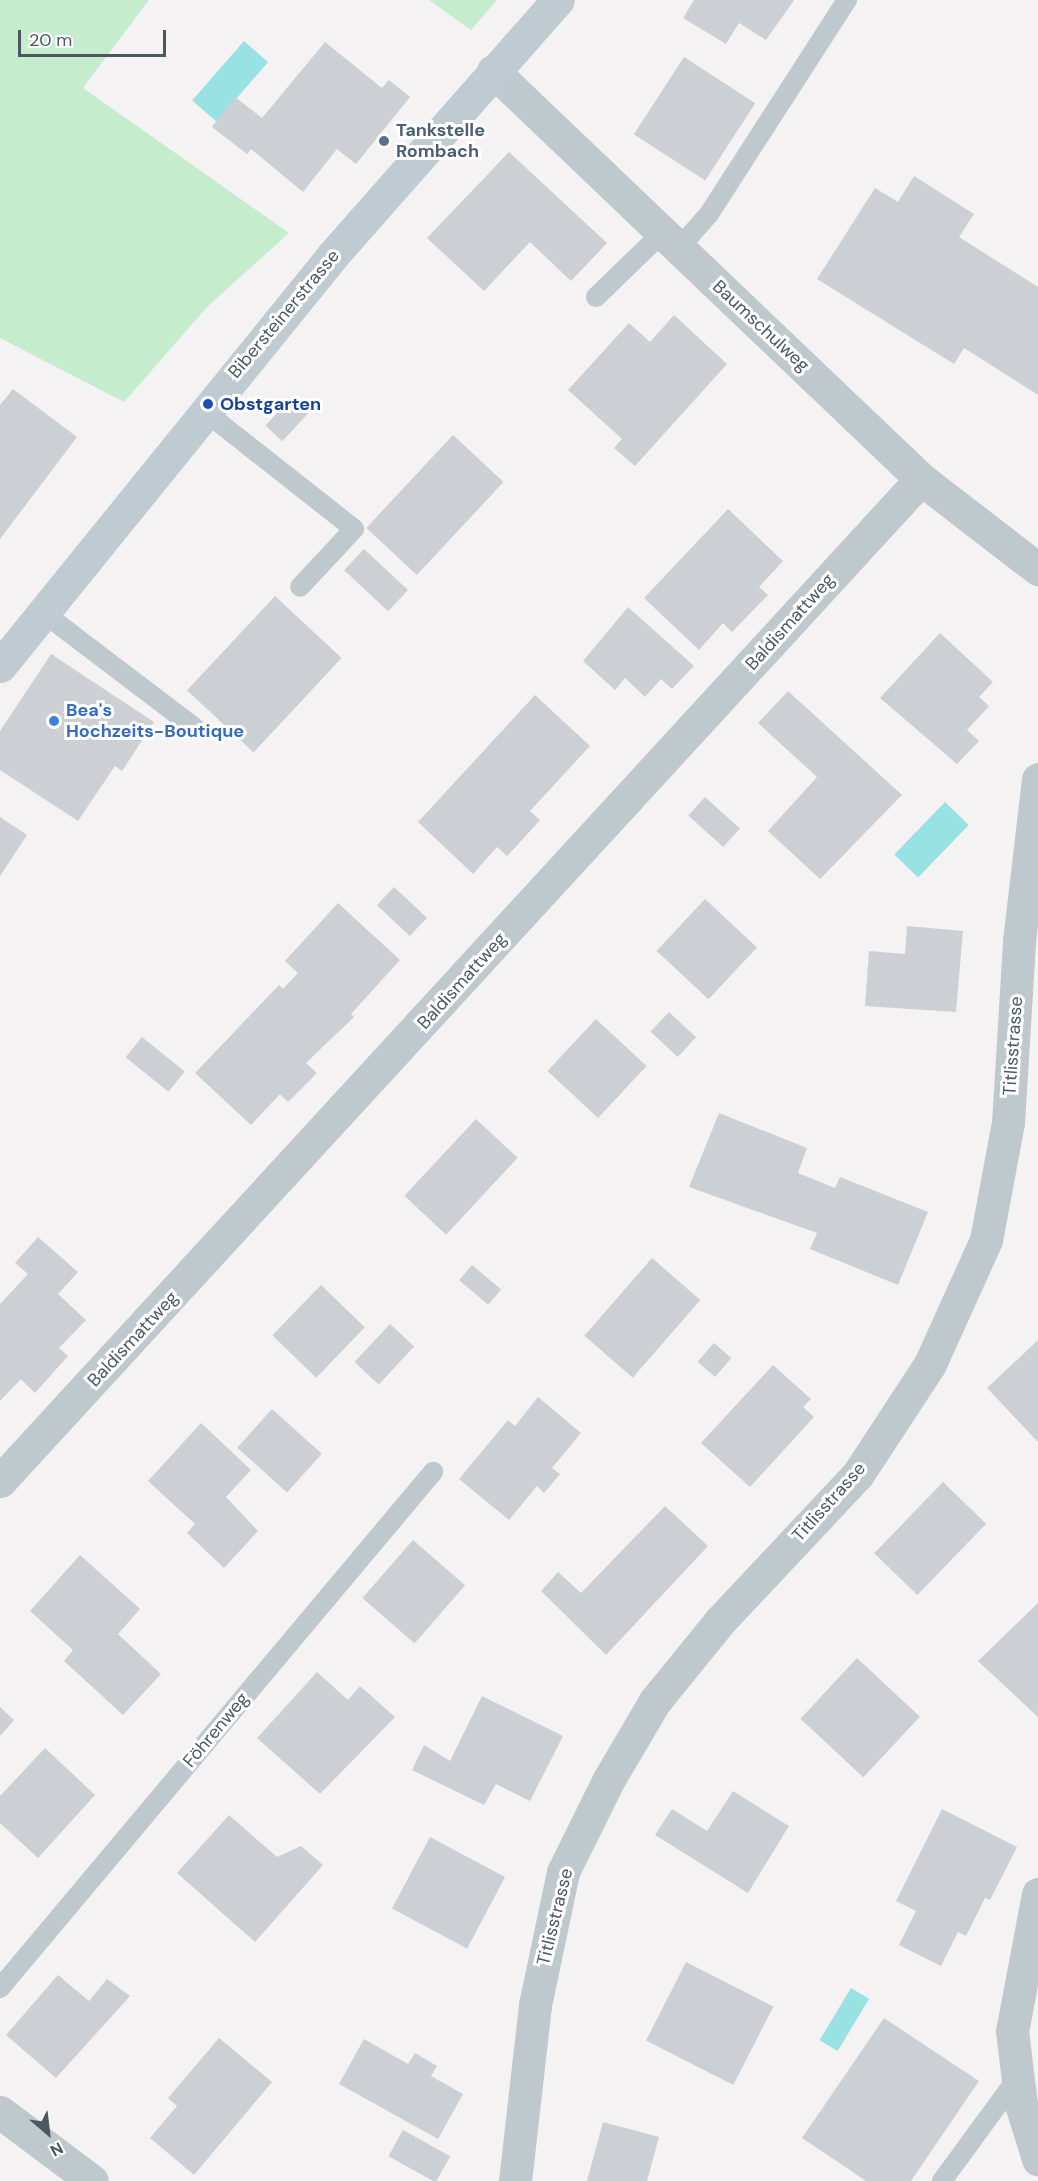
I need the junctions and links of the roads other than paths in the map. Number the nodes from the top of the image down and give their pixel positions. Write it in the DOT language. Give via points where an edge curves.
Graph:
graph roads {
  1 [pos="558,0"];
  2 [pos="847,0"];
  3 [pos="493,71"];
  4 [pos="670,241"];
  5 [pos="596,297"];
  6 [pos="203,411"];
  7 [pos="921,479"];
  8 [pos="1038,569"];
  9 [pos="300,587"];
  10 [pos="40,611"];
  11 [pos="0,666"];
  12 [pos="195,728"];
  13 [pos="1038,779"];
  14 [pos="433,1472"];
  15 [pos="0,1481"];
  16 [pos="1038,1894"];
  17 [pos="0,1988"];
  18 [pos="1018,2076"];
  19 [pos="0,2112"];
  20 [pos="1038,2159"];
  21 [pos="92,2181"];
  22 [pos="515,2181"];
  23 [pos="942,2181"];
  1 -- 3 [label="main road, Bibersteinerstrasse"];
  2 -- 4 [label="lane" via="709,214"];
  3 -- 4 [label="street, Baumschulweg"];
  3 -- 6 [label="main road, Bibersteinerstrasse"];
  4 -- 5 [label="lane"];
  4 -- 7 [label="street, Baumschulweg"];
  6 -- 9 [label="lane" via="354,529"];
  6 -- 10 [label="main road, Bibersteinerstrasse"];
  7 -- 8 [label="street, Baumschulweg"];
  7 -- 15 [label="street, Baldismattweg"];
  10 -- 11 [label="main road, Bibersteinerstrasse"];
  10 -- 12 [label="lane"];
  13 -- 22 [label="street, Titlisstrasse" via="1019,941 1008,1123 986,1240 930,1364 858,1474 720,1621 655,1701 604,1789 563,1872 535,2005"];
  14 -- 17 [label="lane, Föhrenweg"];
  16 -- 18 [label="street" via="1012,2031"];
  18 -- 20 [label="street"];
  18 -- 23 [label="lane"];
  19 -- 21 [label="street"];
}
